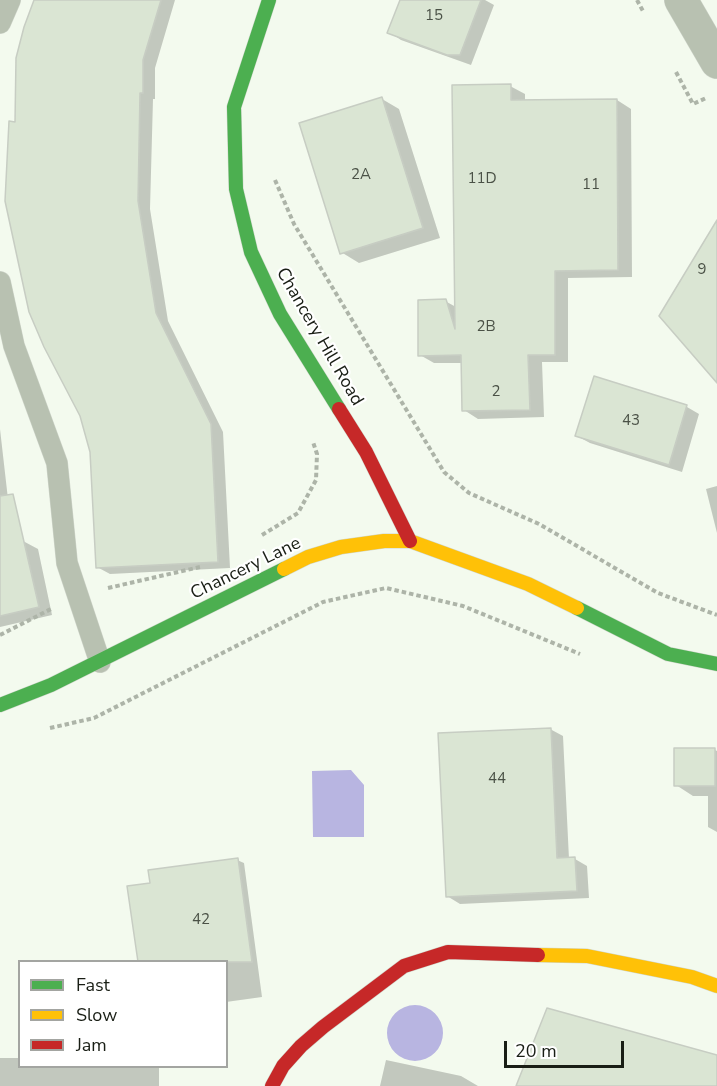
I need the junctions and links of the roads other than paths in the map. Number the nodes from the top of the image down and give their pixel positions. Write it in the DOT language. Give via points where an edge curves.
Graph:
graph roads {
  1 [pos="10,0"];
  2 [pos="268,0"];
  3 [pos="681,0"];
  4 [pos="0,23"];
  5 [pos="717,62"];
  6 [pos="0,282"];
  7 [pos="410,541"];
  8 [pos="100,662"];
  9 [pos="717,664"];
  10 [pos="0,705"];
  11 [pos="717,986"];
  12 [pos="272,1086"];
  1 -- 4 [label="lane"];
  2 -- 7 [label="street, Chancery Hill Road" via="234,107 236,189 251,252 280,314 366,452"];
  3 -- 5 [label="street"];
  6 -- 8 [label="lane" via="14,346 57,464 67,562"];
  7 -- 8 [label="street, Chancery Lane" via="358,544 308,556"];
  7 -- 9 [label="street, Chancery Lane" via="528,584 668,654"];
  8 -- 10 [label="street, Chancery Lane"];
  11 -- 12 [label="street" via="692,976 587,956 448,952 404,966 323,1027 283,1066"];
}
